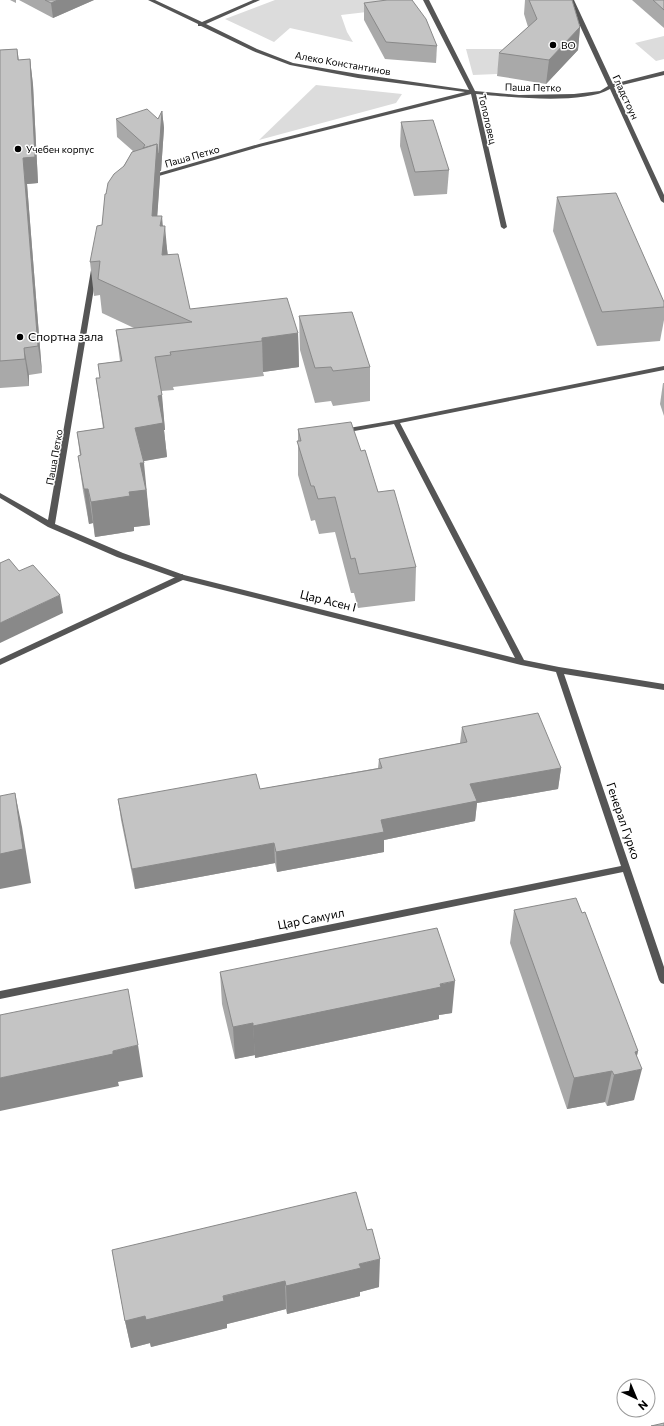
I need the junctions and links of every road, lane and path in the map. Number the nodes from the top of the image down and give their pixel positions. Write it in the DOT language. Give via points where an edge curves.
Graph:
graph roads {
  1 [pos="151,0"];
  2 [pos="257,0"];
  3 [pos="426,0"];
  4 [pos="572,0"];
  5 [pos="200,25"];
  6 [pos="664,73"];
  7 [pos="611,86"];
  8 [pos="472,92"];
  9 [pos="141,180"];
  10 [pos="664,201"];
  11 [pos="504,227"];
  12 [pos="96,259"];
  13 [pos="664,368"];
  14 [pos="396,422"];
  15 [pos="338,432"];
  16 [pos="0,495"];
  17 [pos="51,525"];
  18 [pos="182,577"];
  19 [pos="0,662"];
  20 [pos="521,662"];
  21 [pos="559,670"];
  22 [pos="664,687"];
  23 [pos="626,868"];
  24 [pos="664,980"];
  25 [pos="0,994"];
  1 -- 5 [label="street, Алеко Константинов"];
  2 -- 5 [label="street"];
  3 -- 8 [label="street, Тополовец"];
  4 -- 7 [label="street, Гладстоун"];
  5 -- 8 [label="street, Алеко Константинов" via="292,64"];
  6 -- 7 [label="street, Паша Петко"];
  7 -- 8 [label="street, Паша Петко" via="601,92 574,96 519,97"];
  7 -- 10 [label="street, Гладстоун"];
  8 -- 9 [label="street, Паша Петко" via="261,145"];
  8 -- 11 [label="street, Тополовец"];
  12 -- 17 [label="street, Паша Петко"];
  13 -- 14 [label="street"];
  14 -- 15 [label="street"];
  14 -- 20 [label="street"];
  16 -- 17 [label="street, Цар Асен I"];
  17 -- 18 [label="street, Цар Асен I" via="120,555"];
  18 -- 19 [label="street"];
  18 -- 20 [label="street, Цар Асен I"];
  20 -- 21 [label="street, Цар Асен I"];
  21 -- 22 [label="street, Цар Асен I"];
  21 -- 23 [label="street, Генерал Гурко"];
  23 -- 24 [label="street, Генерал Гурко"];
  23 -- 25 [label="street, Цар Самуил"];
}
